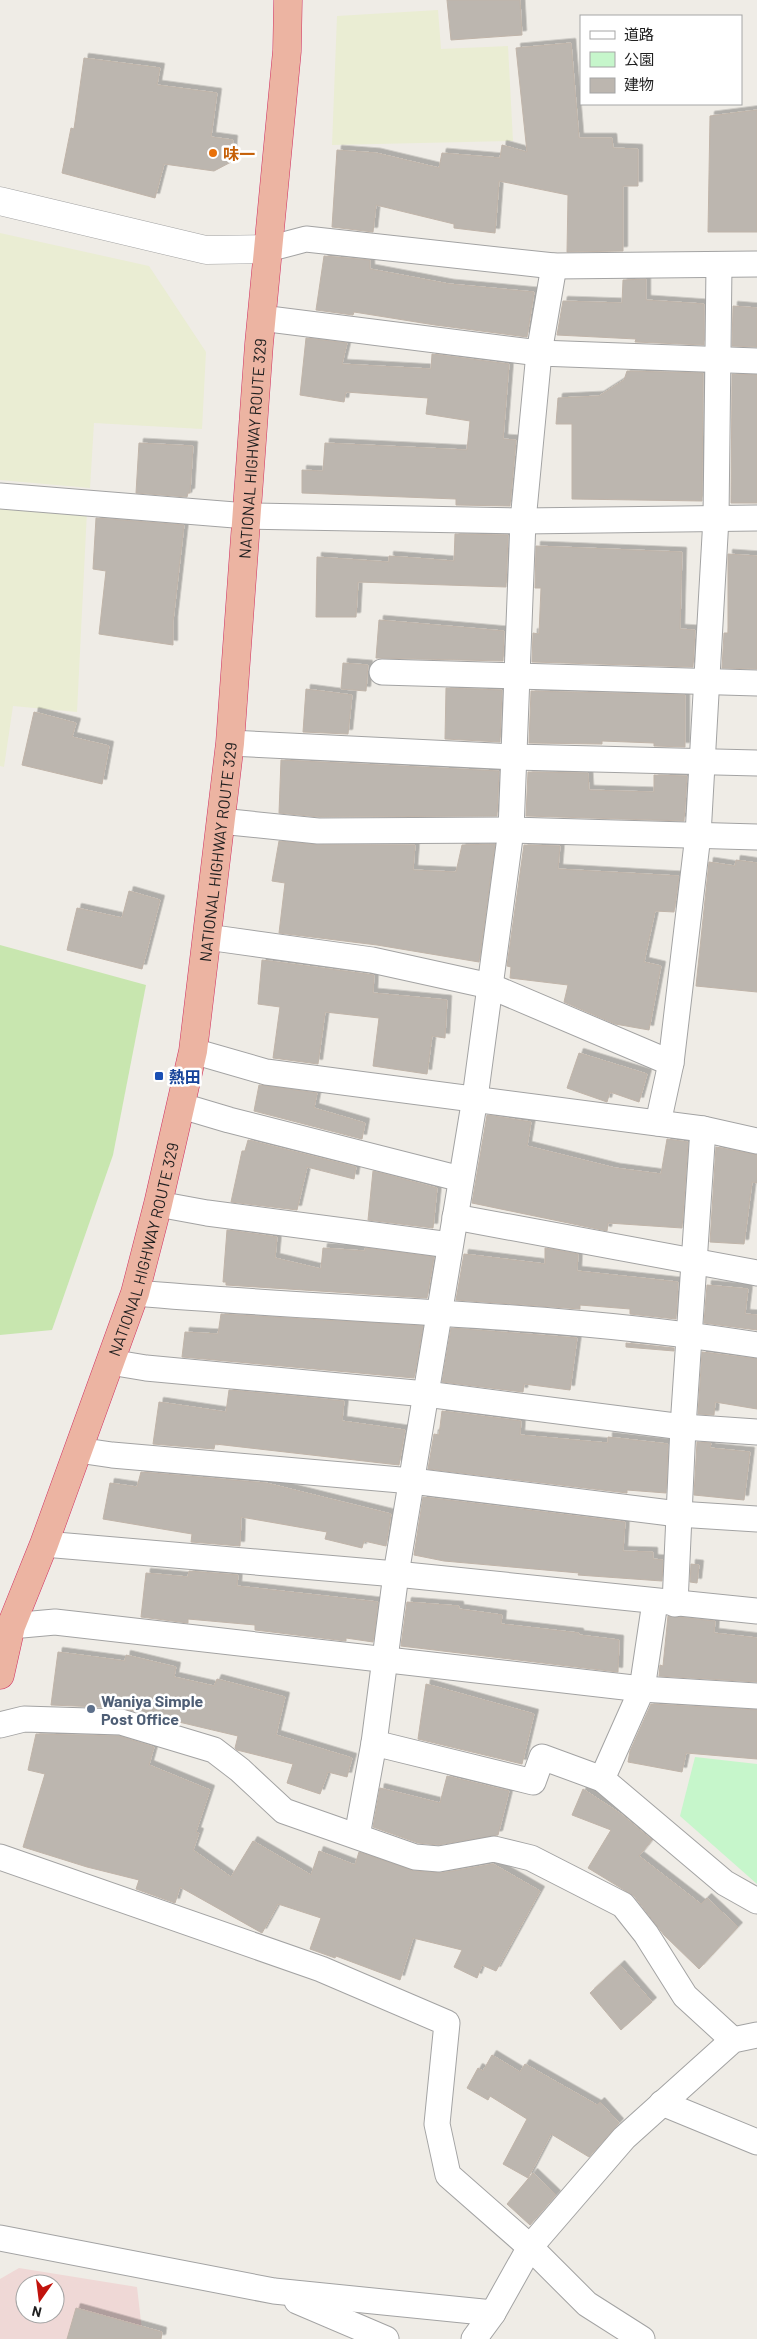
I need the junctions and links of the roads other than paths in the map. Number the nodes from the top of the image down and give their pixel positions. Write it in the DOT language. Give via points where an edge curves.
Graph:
graph roads {
  1 [pos="288,0"];
  2 [pos="0,201"];
  3 [pos="268,249"];
  4 [pos="757,264"];
  5 [pos="719,265"];
  6 [pos="554,266"];
  7 [pos="261,318"];
  8 [pos="539,353"];
  9 [pos="716,358"];
  10 [pos="757,361"];
  11 [pos="0,496"];
  12 [pos="246,516"];
  13 [pos="716,518"];
  14 [pos="757,518"];
  15 [pos="523,521"];
  16 [pos="382,672"];
  17 [pos="517,675"];
  18 [pos="707,681"];
  19 [pos="757,683"];
  20 [pos="230,743"];
  21 [pos="514,757"];
  22 [pos="702,761"];
  23 [pos="757,763"];
  24 [pos="220,821"];
  25 [pos="511,830"];
  26 [pos="698,835"];
  27 [pos="757,837"];
  28 [pos="208,937"];
  29 [pos="490,986"];
  30 [pos="193,1051"];
  31 [pos="671,1063"];
  32 [pos="475,1098"];
  33 [pos="182,1106"];
  34 [pos="658,1123"];
  35 [pos="703,1129"];
  36 [pos="757,1141"];
  37 [pos="461,1179"];
  38 [pos="158,1204"];
  39 [pos="455,1217"];
  40 [pos="450,1245"];
  41 [pos="694,1262"];
  42 [pos="757,1273"];
  43 [pos="135,1293"];
  44 [pos="440,1312"];
  45 [pos="689,1334"];
  46 [pos="757,1346"];
  47 [pos="110,1362"];
  48 [pos="426,1394"];
  49 [pos="683,1427"];
  50 [pos="757,1432"];
  51 [pos="78,1450"];
  52 [pos="412,1481"];
  53 [pos="678,1514"];
  54 [pos="757,1519"];
  55 [pos="44,1544"];
  56 [pos="396,1574"];
  57 [pos="665,1603"];
  58 [pos="757,1611"];
  59 [pos="12,1626"];
  60 [pos="386,1660"];
  61 [pos="0,1675"];
  62 [pos="642,1689"];
  63 [pos="757,1696"];
  64 [pos="0,1724"];
  65 [pos="374,1744"];
  66 [pos="602,1779"];
  67 [pos="357,1836"];
  68 [pos="0,1857"];
  69 [pos="757,1900"];
  70 [pos="757,2035"];
  71 [pos="733,2040"];
  72 [pos="662,2103"];
  73 [pos="757,2142"];
  74 [pos="0,2238"];
  75 [pos="530,2247"];
  76 [pos="274,2291"];
  77 [pos="493,2313"];
  78 [pos="386,2339"];
  79 [pos="474,2339"];
  80 [pos="642,2339"];
  1 -- 3 [label="highway, NATIONAL HIGHWAY ROUTE 329" via="287,50"];
  2 -- 3 [label="street" via="206,250"];
  3 -- 6 [label="street" via="306,239"];
  3 -- 7 [label="highway, NATIONAL HIGHWAY ROUTE 329"];
  4 -- 5 [label="street"];
  5 -- 6 [label="street"];
  5 -- 9 [label="street"];
  6 -- 8 [label="street"];
  7 -- 8 [label="street"];
  7 -- 12 [label="highway, NATIONAL HIGHWAY ROUTE 329"];
  8 -- 9 [label="street"];
  8 -- 15 [label="street"];
  9 -- 10 [label="street"];
  9 -- 13 [label="street"];
  11 -- 12 [label="street"];
  12 -- 15 [label="street"];
  12 -- 20 [label="highway, NATIONAL HIGHWAY ROUTE 329"];
  13 -- 14 [label="street"];
  13 -- 15 [label="street"];
  13 -- 18 [label="street"];
  15 -- 17 [label="street"];
  16 -- 17 [label="street"];
  17 -- 18 [label="street"];
  17 -- 21 [label="street"];
  18 -- 19 [label="street"];
  18 -- 22 [label="street"];
  20 -- 21 [label="street"];
  20 -- 24 [label="highway, NATIONAL HIGHWAY ROUTE 329"];
  21 -- 22 [label="street"];
  21 -- 25 [label="street"];
  22 -- 23 [label="street"];
  22 -- 26 [label="street"];
  24 -- 25 [label="street" via="318,830"];
  24 -- 28 [label="highway, NATIONAL HIGHWAY ROUTE 329"];
  25 -- 26 [label="street"];
  25 -- 29 [label="street"];
  26 -- 27 [label="street"];
  26 -- 31 [label="street"];
  28 -- 29 [label="street" via="372,960"];
  28 -- 30 [label="highway, NATIONAL HIGHWAY ROUTE 329"];
  29 -- 31 [label="street"];
  29 -- 32 [label="street"];
  30 -- 32 [label="street" via="266,1072"];
  30 -- 33 [label="highway, NATIONAL HIGHWAY ROUTE 329"];
  31 -- 34 [label="street"];
  32 -- 34 [label="street"];
  32 -- 37 [label="street"];
  33 -- 37 [label="street"];
  33 -- 38 [label="highway, NATIONAL HIGHWAY ROUTE 329"];
  34 -- 35 [label="street"];
  35 -- 36 [label="street"];
  35 -- 41 [label="street"];
  37 -- 39 [label="street"];
  38 -- 40 [label="street"];
  38 -- 43 [label="highway, NATIONAL HIGHWAY ROUTE 329"];
  39 -- 40 [label="street"];
  39 -- 41 [label="street"];
  40 -- 44 [label="street"];
  41 -- 42 [label="street"];
  41 -- 45 [label="street"];
  43 -- 44 [label="street"];
  43 -- 47 [label="highway, NATIONAL HIGHWAY ROUTE 329"];
  44 -- 45 [label="street"];
  44 -- 48 [label="street"];
  45 -- 46 [label="street"];
  45 -- 49 [label="street"];
  47 -- 48 [label="street"];
  47 -- 51 [label="highway, NATIONAL HIGHWAY ROUTE 329"];
  48 -- 49 [label="street"];
  48 -- 52 [label="street"];
  49 -- 50 [label="street"];
  49 -- 53 [label="street"];
  51 -- 52 [label="street"];
  51 -- 55 [label="highway, NATIONAL HIGHWAY ROUTE 329"];
  52 -- 53 [label="street"];
  52 -- 56 [label="street"];
  53 -- 54 [label="street"];
  53 -- 57 [label="street"];
  55 -- 56 [label="street"];
  55 -- 59 [label="highway, NATIONAL HIGHWAY ROUTE 329"];
  56 -- 57 [label="street"];
  56 -- 60 [label="street"];
  57 -- 58 [label="street"];
  57 -- 62 [label="street"];
  59 -- 60 [label="street" via="55,1622"];
  59 -- 61 [label="highway, NATIONAL HIGHWAY ROUTE 329"];
  60 -- 62 [label="street"];
  60 -- 65 [label="street"];
  62 -- 63 [label="street"];
  62 -- 66 [label="street"];
  64 -- 67 [label="street" via="24,1719 121,1722 214,1750 284,1811"];
  65 -- 66 [label="street" via="533,1782 542,1757"];
  65 -- 67 [label="street"];
  66 -- 69 [label="street" via="725,1883"];
  67 -- 71 [label="street" via="416,1856 439,1860 494,1849 530,1858 623,1905 646,1934 685,1996"];
  68 -- 75 [label="street" via="321,1969 447,2023 437,2124 448,2175"];
  70 -- 71 [label="street"];
  71 -- 72 [label="street"];
  72 -- 73 [label="street"];
  72 -- 75 [label="street" via="624,2138"];
  74 -- 76 [label="street"];
  75 -- 77 [label="street"];
  75 -- 80 [label="street" via="587,2304"];
  76 -- 77 [label="street"];
  76 -- 78 [label="street"];
  77 -- 79 [label="street"];
}
